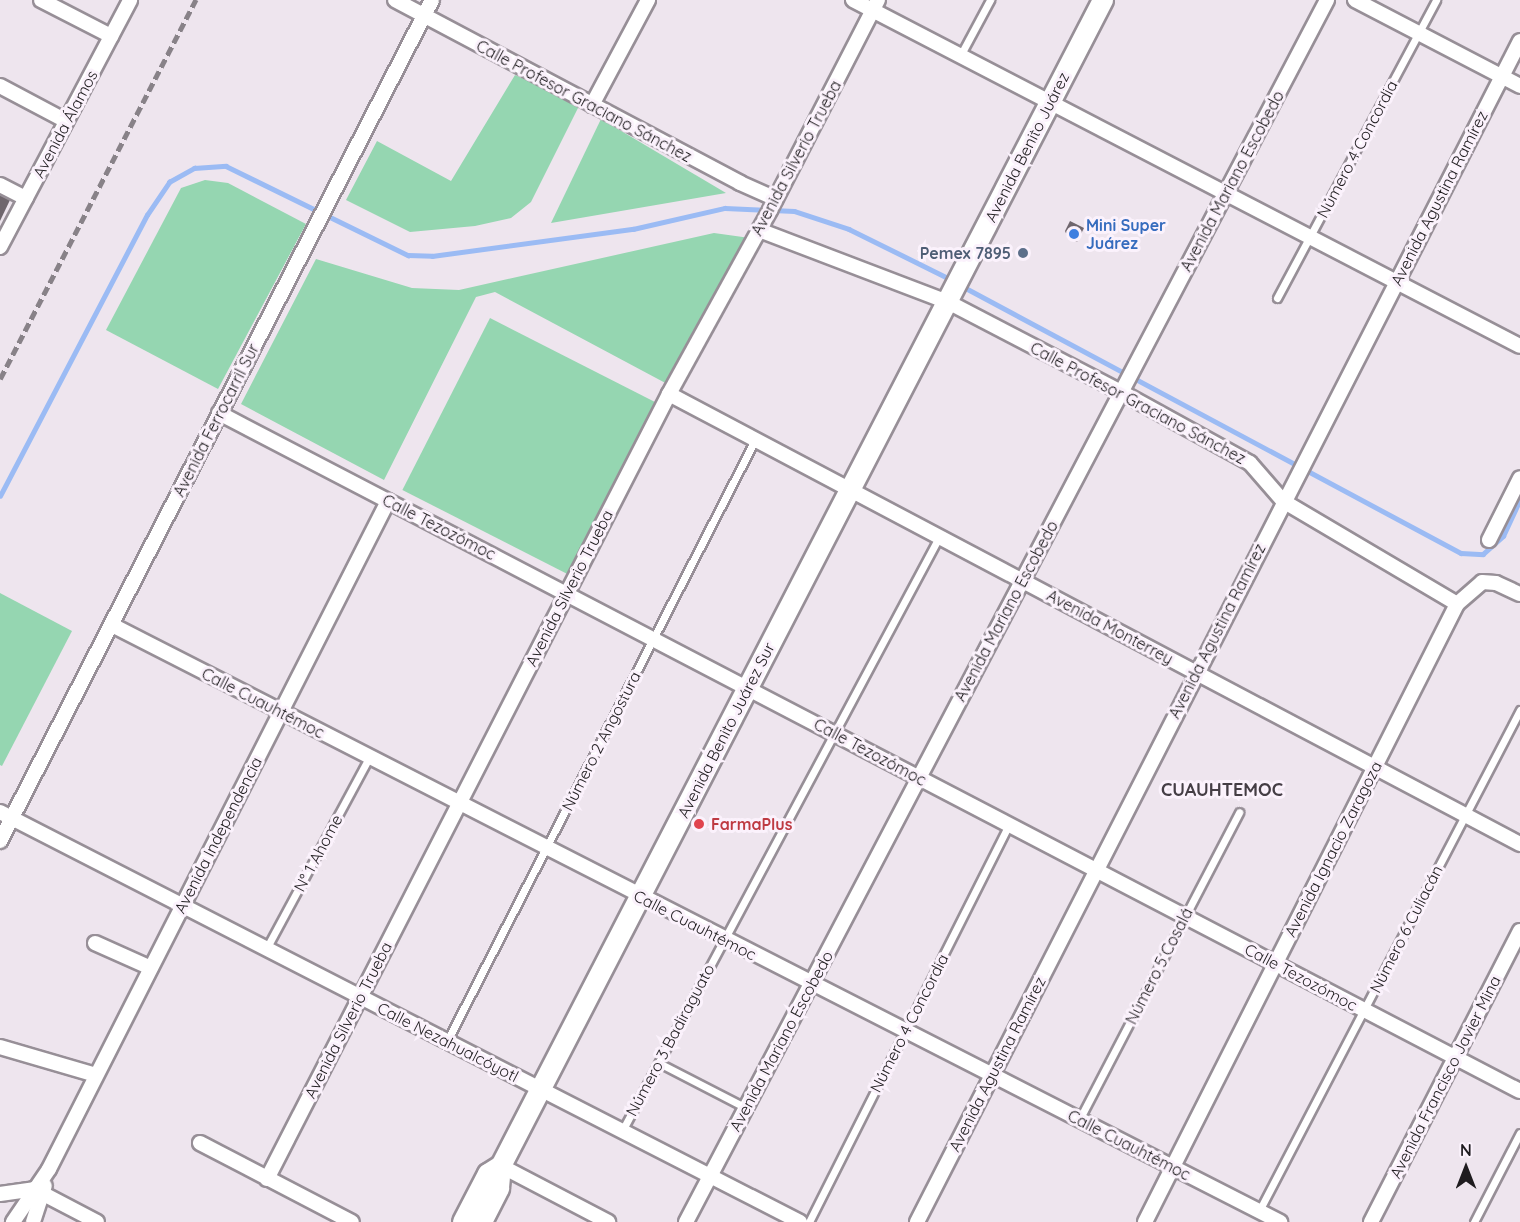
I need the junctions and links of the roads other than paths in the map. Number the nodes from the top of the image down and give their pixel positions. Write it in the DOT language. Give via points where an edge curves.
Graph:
graph roads {
  1 [pos="41,0"];
  2 [pos="130,0"];
  3 [pos="394,0"];
  4 [pos="432,0"];
  5 [pos="648,0"];
  6 [pos="853,0"];
  7 [pos="990,0"];
  8 [pos="1103,0"];
  9 [pos="1327,0"];
  10 [pos="1355,0"];
  11 [pos="1436,0"];
  12 [pos="876,5"];
  13 [pos="424,15"];
  14 [pos="1419,33"];
  15 [pos="111,36"];
  16 [pos="1520,41"];
  17 [pos="960,56"];
  18 [pos="1502,76"];
  19 [pos="0,86"];
  20 [pos="1520,86"];
  21 [pos="1050,102"];
  22 [pos="592,105"];
  23 [pos="66,121"];
  24 [pos="0,185"];
  25 [pos="1225,193"];
  26 [pos="26,198"];
  27 [pos="776,199"];
  28 [pos="759,230"];
  29 [pos="1309,237"];
  30 [pos="0,247"];
  31 [pos="1396,282"];
  32 [pos="950,298"];
  33 [pos="1277,298"];
  34 [pos="1520,346"];
  35 [pos="1121,392"];
  36 [pos="669,394"];
  37 [pos="219,413"];
  38 [pos="755,440"];
  39 [pos="1520,478"];
  40 [pos="850,490"];
  41 [pos="1285,495"];
  42 [pos="388,501"];
  43 [pos="939,537"];
  44 [pos="1489,540"];
  45 [pos="1022,581"];
  46 [pos="566,594"];
  47 [pos="1520,594"];
  48 [pos="1457,604"];
  49 [pos="112,625"];
  50 [pos="653,639"];
  51 [pos="1196,672"];
  52 [pos="748,688"];
  53 [pos="1520,710"];
  54 [pos="280,712"];
  55 [pos="834,733"];
  56 [pos="369,758"];
  57 [pos="1375,767"];
  58 [pos="919,777"];
  59 [pos="459,804"];
  60 [pos="1239,812"];
  61 [pos="6,815"];
  62 [pos="1466,815"];
  63 [pos="1009,825"];
  64 [pos="0,841"];
  65 [pos="1520,844"];
  66 [pos="546,849"];
  67 [pos="1095,869"];
  68 [pos="640,897"];
  69 [pos="182,906"];
  70 [pos="1185,916"];
  71 [pos="1520,931"];
  72 [pos="724,940"];
  73 [pos="95,943"];
  74 [pos="266,949"];
  75 [pos="1275,963"];
  76 [pos="151,968"];
  77 [pos="811,984"];
  78 [pos="360,997"];
  79 [pos="1364,1010"];
  80 [pos="905,1032"];
  81 [pos="447,1041"];
  82 [pos="0,1047"];
  83 [pos="1455,1057"];
  84 [pos="658,1063"];
  85 [pos="96,1076"];
  86 [pos="991,1076"];
  87 [pos="540,1089"];
  88 [pos="1520,1091"];
  89 [pos="746,1108"];
  90 [pos="1079,1120"];
  91 [pos="622,1131"];
  92 [pos="1520,1133"];
  93 [pos="200,1143"];
  94 [pos="501,1166"];
  95 [pos="1172,1167"];
  96 [pos="710,1176"];
  97 [pos="267,1179"];
  98 [pos="39,1192"];
  99 [pos="0,1194"];
  100 [pos="1259,1212"];
  101 [pos="13,1222"];
  102 [pos="33,1222"];
  103 [pos="97,1222"];
  104 [pos="352,1222"];
  105 [pos="463,1222"];
  106 [pos="482,1222"];
  107 [pos="608,1222"];
  108 [pos="686,1222"];
  109 [pos="800,1222"];
  110 [pos="809,1222"];
  111 [pos="917,1222"];
  112 [pos="1144,1222"];
  113 [pos="1280,1222"];
  114 [pos="1371,1222"];
  115 [pos="1474,1222"];
  1 -- 15 [label="street"];
  2 -- 15 [label="street, Avenida Álamos"];
  3 -- 13 [label="street, Calle Profesor Graciano Sánchez"];
  4 -- 13 [label="street, Avenida Ferrocarril Sur"];
  5 -- 22 [label="street"];
  6 -- 12 [label="street"];
  7 -- 17 [label="lane"];
  8 -- 21 [label="street, Avenida Benito Juárez"];
  9 -- 25 [label="street, Avenida Mariano Escobedo"];
  10 -- 14 [label="street"];
  11 -- 14 [label="lane, Número 4 Concordia"];
  12 -- 17 [label="street"];
  12 -- 27 [label="street, Avenida Silverio Trueba"];
  13 -- 22 [label="street, Calle Profesor Graciano Sánchez"];
  13 -- 37 [label="street, Avenida Ferrocarril Sur"];
  14 -- 18 [label="street"];
  14 -- 29 [label="lane, Número 4 Concordia"];
  15 -- 23 [label="street, Avenida Álamos"];
  16 -- 18 [label="street, Avenida Agustina Ramírez"];
  17 -- 21 [label="street"];
  18 -- 20 [label="street"];
  18 -- 31 [label="street, Avenida Agustina Ramírez"];
  19 -- 23 [label="street"];
  21 -- 25 [label="street"];
  21 -- 32 [label="street, Avenida Benito Juárez"];
  22 -- 27 [label="street, Calle Profesor Graciano Sánchez"];
  23 -- 26 [label="street, Avenida Álamos"];
  24 -- 26 [label="street"];
  25 -- 29 [label="street"];
  25 -- 35 [label="street, Avenida Mariano Escobedo"];
  26 -- 30 [label="street, Avenida Álamos"];
  27 -- 28 [label="street, Avenida Silverio Trueba"];
  28 -- 32 [label="street, Calle Profesor Graciano Sánchez"];
  28 -- 36 [label="street, Avenida Silverio Trueba"];
  29 -- 31 [label="street"];
  29 -- 33 [label="lane, Número 4 Concordia"];
  31 -- 34 [label="street"];
  31 -- 41 [label="street, Avenida Agustina Ramírez"];
  32 -- 35 [label="street, Calle Profesor Graciano Sánchez"];
  32 -- 40 [label="street, Avenida Benito Juárez Sur"];
  35 -- 41 [label="street, Calle Profesor Graciano Sánchez" via="1250,463"];
  35 -- 45 [label="street, Avenida Mariano Escobedo"];
  36 -- 38 [label="street, Avenida Monterrey"];
  36 -- 46 [label="street, Avenida Silverio Trueba"];
  37 -- 42 [label="street, Calle Tezozómoc"];
  37 -- 49 [label="street, Avenida Ferrocarril Sur"];
  38 -- 40 [label="street, Avenida Monterrey"];
  38 -- 50 [label="lane, Número 2 Angostura"];
  39 -- 44 [label="street"];
  40 -- 43 [label="street, Avenida Monterrey"];
  40 -- 52 [label="street, Avenida Benito Juárez Sur"];
  41 -- 48 [label="street, Calle Profesor Graciano Sánchez"];
  41 -- 51 [label="street, Avenida Agustina Ramírez"];
  42 -- 46 [label="street, Calle Tezozómoc"];
  42 -- 54 [label="street, Avenida Independencia"];
  43 -- 45 [label="street, Avenida Monterrey"];
  43 -- 55 [label="lane, Número 3 Badiraguato"];
  45 -- 51 [label="street, Avenida Monterrey"];
  45 -- 58 [label="street, Avenida Mariano Escobedo"];
  46 -- 50 [label="street, Calle Tezozómoc"];
  46 -- 59 [label="street, Avenida Silverio Trueba"];
  47 -- 48 [label="street" via="1496,583 1482,582"];
  48 -- 57 [label="street, Avenida Ignacio Zaragoza"];
  49 -- 54 [label="street, Calle Cuauhtémoc"];
  49 -- 61 [label="street, Avenida Ferrocarril Sur"];
  50 -- 52 [label="street, Calle Tezozómoc"];
  50 -- 66 [label="lane, Número 2 Angostura"];
  51 -- 57 [label="street, Avenida Monterrey"];
  51 -- 67 [label="street, Avenida Agustina Ramírez"];
  52 -- 55 [label="street, Calle Tezozómoc"];
  52 -- 68 [label="street, Avenida Benito Juárez Sur"];
  53 -- 62 [label="lane, Número 6 Culiacán"];
  54 -- 56 [label="street, Calle Cuauhtémoc"];
  54 -- 69 [label="street, Avenida Independencia"];
  55 -- 58 [label="street, Calle Tezozómoc"];
  55 -- 72 [label="lane, Número 3 Badiraguato"];
  56 -- 59 [label="street, Calle Cuauhtémoc"];
  56 -- 74 [label="lane, N° 1 Ahome"];
  57 -- 62 [label="street, Avenida Monterrey"];
  57 -- 75 [label="street, Avenida Ignacio Zaragoza"];
  58 -- 63 [label="street, Calle Tezozómoc"];
  58 -- 77 [label="street, Avenida Mariano Escobedo"];
  59 -- 66 [label="street, Calle Cuauhtémoc"];
  59 -- 78 [label="street, Avenida Silverio Trueba"];
  60 -- 70 [label="lane, Número 5 Cosalá"];
  61 -- 64 [label="street, Avenida Ferrocarril Sur"];
  61 -- 69 [label="street, Calle Nezahualcóyotl"];
  62 -- 65 [label="street, Avenida Monterrey"];
  62 -- 79 [label="lane, Número 6 Culiacán"];
  63 -- 67 [label="street, Calle Tezozómoc"];
  63 -- 80 [label="lane, Número 4 Concordia"];
  66 -- 68 [label="street, Calle Cuauhtémoc"];
  66 -- 81 [label="lane, Número 2 Angostura"];
  67 -- 70 [label="street, Calle Tezozómoc"];
  67 -- 86 [label="street, Avenida Agustina Ramírez"];
  68 -- 72 [label="street, Calle Cuauhtémoc"];
  68 -- 87 [label="street, Avenida Benito Juárez Sur"];
  69 -- 74 [label="street, Calle Nezahualcóyotl"];
  69 -- 76 [label="street, Avenida Independencia"];
  70 -- 75 [label="street, Calle Tezozómoc"];
  70 -- 90 [label="lane, Número 5 Cosalá"];
  71 -- 83 [label="street, Avenida Francisco Javier Mina"];
  72 -- 77 [label="street, Calle Cuauhtémoc"];
  72 -- 84 [label="lane, Número 3 Badiraguato"];
  73 -- 76 [label="street"];
  74 -- 78 [label="street, Calle Nezahualcóyotl"];
  75 -- 79 [label="street, Calle Tezozómoc"];
  75 -- 95 [label="street, Avenida Ignacio Zaragoza"];
  76 -- 85 [label="street, Avenida Independencia"];
  77 -- 80 [label="street, Calle Cuauhtémoc"];
  77 -- 89 [label="street, Avenida Mariano Escobedo"];
  78 -- 81 [label="street, Calle Nezahualcóyotl"];
  78 -- 97 [label="street, Avenida Silverio Trueba"];
  79 -- 83 [label="street, Calle Tezozómoc"];
  79 -- 100 [label="lane, Número 6 Culiacán"];
  80 -- 86 [label="street, Calle Cuauhtémoc"];
  80 -- 110 [label="lane, Número 4 Concordia"];
  81 -- 87 [label="street, Calle Nezahualcóyotl"];
  82 -- 85 [label="street"];
  83 -- 88 [label="street, Calle Tezozómoc"];
  83 -- 114 [label="street, Avenida Francisco Javier Mina"];
  84 -- 89 [label="lane"];
  84 -- 91 [label="lane, Número 3 Badiraguato"];
  85 -- 98 [label="street, Avenida Independencia"];
  86 -- 90 [label="street, Calle Cuauhtémoc"];
  86 -- 111 [label="street, Avenida Agustina Ramírez"];
  87 -- 91 [label="street, Calle Nezahualcóyotl"];
  87 -- 94 [label="street, Avenida Benito Juárez Sur"];
  89 -- 96 [label="street, Avenida Mariano Escobedo"];
  90 -- 95 [label="street, Calle Cuauhtémoc"];
  91 -- 96 [label="street, Calle Nezahualcóyotl"];
  92 -- 115 [label="lane"];
  93 -- 97 [label="street"];
  94 -- 105 [label="street" via="488,1174"];
  94 -- 106 [label="street" via="499,1188"];
  94 -- 107 [label="street"];
  95 -- 100 [label="street, Calle Cuauhtémoc"];
  95 -- 112 [label="street, Avenida Ignacio Zaragoza"];
  96 -- 108 [label="street, Avenida Mariano Escobedo"];
  96 -- 109 [label="street, Calle Nezahualcóyotl"];
  97 -- 104 [label="street"];
  98 -- 99 [label="street"];
  98 -- 101 [label="street, Avenida Independencia"];
  98 -- 102 [label="street, Avenida Independencia"];
  98 -- 103 [label="street"];
  100 -- 113 [label="street, Calle Cuauhtémoc"];
}
